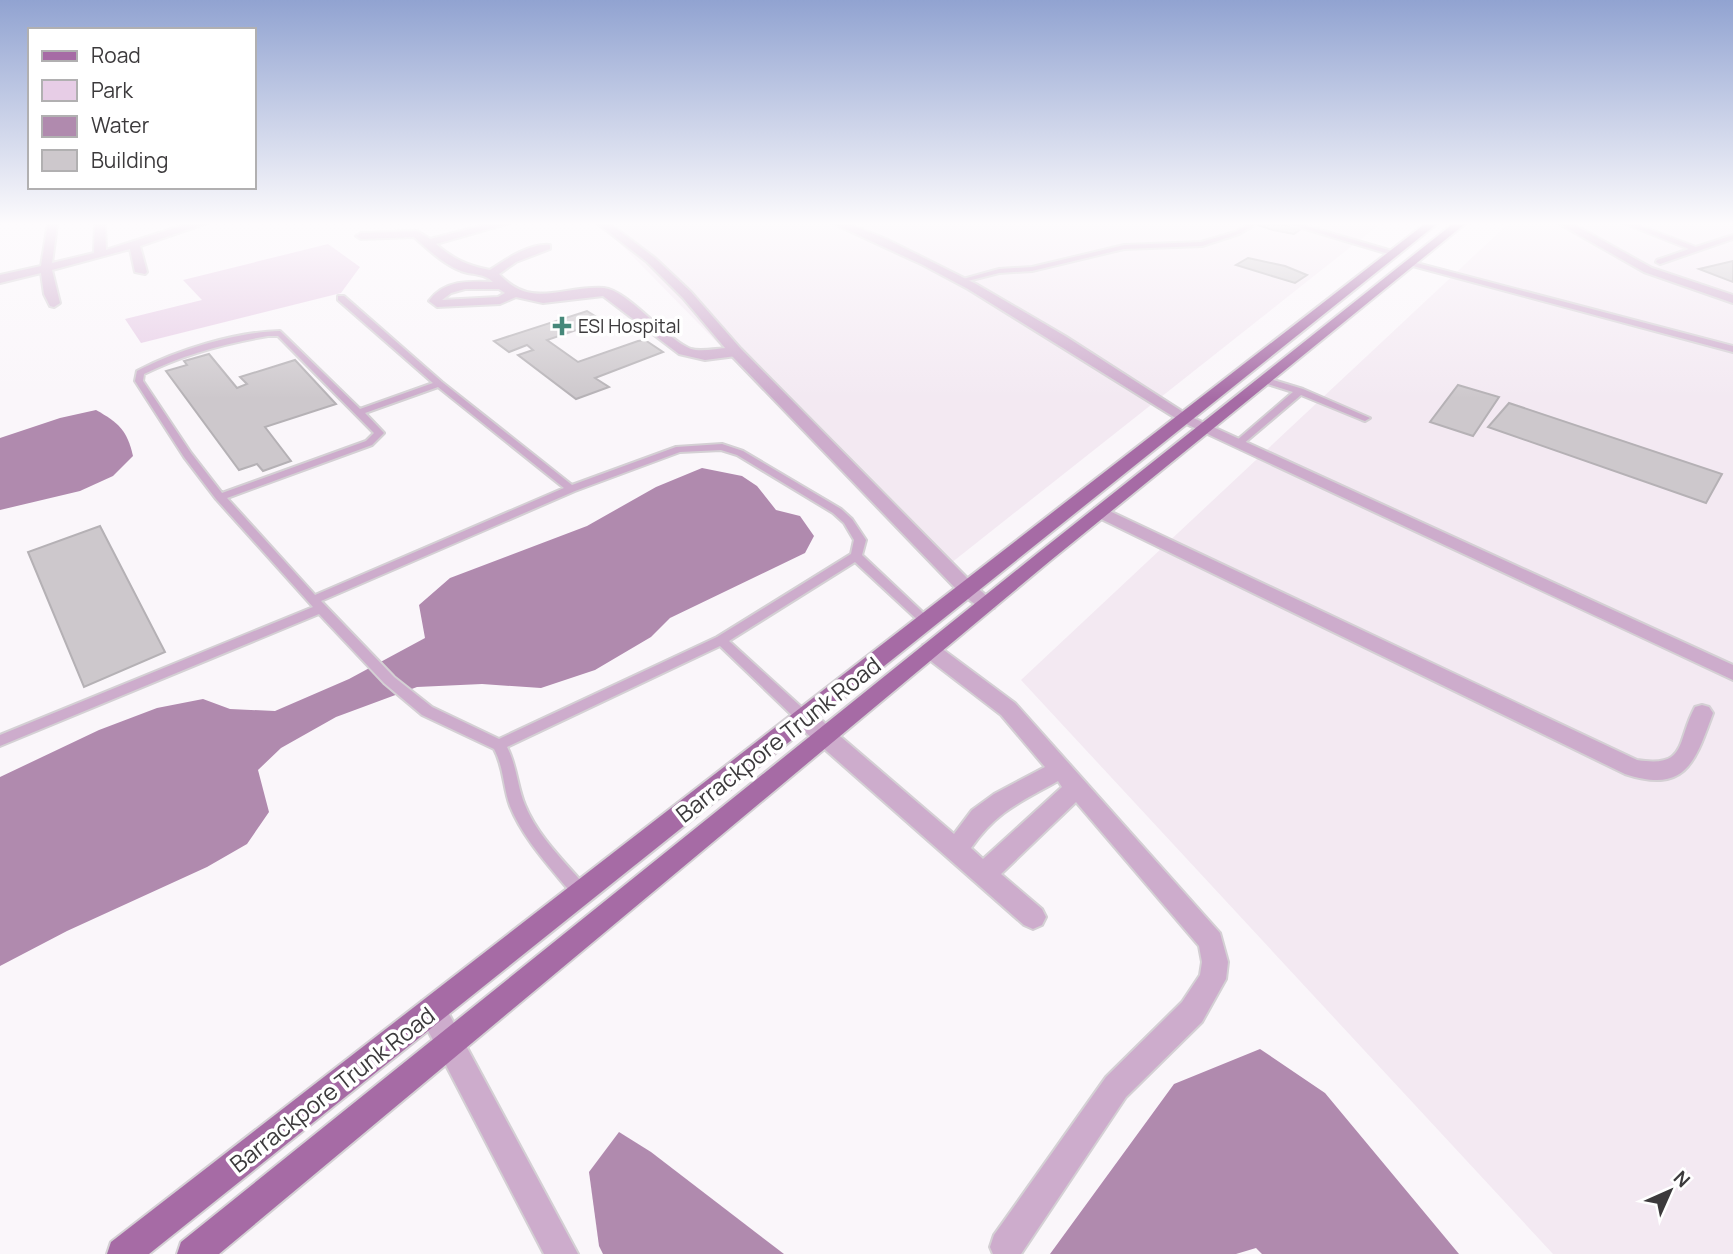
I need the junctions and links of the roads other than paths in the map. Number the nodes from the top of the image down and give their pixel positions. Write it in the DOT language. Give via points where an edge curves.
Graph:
graph roads {
  1 [pos="47,282"];
  2 [pos="500,282"];
  3 [pos="673,282"];
  4 [pos="961,282"];
  5 [pos="1362,282"];
  6 [pos="1388,282"];
  7 [pos="1484,282"];
  8 [pos="1682,282"];
  9 [pos="503,285"];
  10 [pos="515,293"];
  11 [pos="341,298"];
  12 [pos="1733,299"];
  13 [pos="54,303"];
  14 [pos="1733,349"];
  15 [pos="736,352"];
  16 [pos="1267,381"];
  17 [pos="439,384"];
  18 [pos="1300,391"];
  19 [pos="360,412"];
  20 [pos="1365,418"];
  21 [pos="1197,424"];
  22 [pos="1239,443"];
  23 [pos="571,489"];
  24 [pos="220,497"];
  25 [pos="1101,512"];
  26 [pos="856,556"];
  27 [pos="967,589"];
  28 [pos="318,604"];
  29 [pos="987,604"];
  30 [pos="927,622"];
  31 [pos="722,640"];
  32 [pos="930,650"];
  33 [pos="1733,673"];
  34 [pos="407,695"];
  35 [pos="1702,713"];
  36 [pos="804,718"];
  37 [pos="825,736"];
  38 [pos="0,741"];
  39 [pos="499,746"];
  40 [pos="1069,778"];
  41 [pos="956,850"];
  42 [pos="984,874"];
  43 [pos="582,894"];
  44 [pos="1033,917"];
  45 [pos="432,1010"];
  46 [pos="449,1044"];
  47 [pos="1006,1247"];
  48 [pos="123,1254"];
  49 [pos="193,1254"];
  50 [pos="562,1254"];
  1 -- 13 [label="street"];
  2 -- 9 [label="street"];
  3 -- 15 [label="street"];
  4 -- 21 [label="street"];
  5 -- 21 [label="main road, Barrackpore Trunk Road"];
  6 -- 16 [label="main road, Barrackpore Trunk Road"];
  7 -- 14 [label="lane"];
  8 -- 12 [label="street"];
  9 -- 10 [label="street"];
  9 -- 10 [label="street" via="450,289 435,301 500,300"];
  10 -- 15 [label="street" via="543,299 606,292 684,351 705,356"];
  11 -- 17 [label="lane"];
  15 -- 27 [label="street"];
  16 -- 18 [label="lane"];
  16 -- 21 [label="main road, Barrackpore Trunk Road"];
  17 -- 19 [label="lane"];
  17 -- 23 [label="lane"];
  18 -- 20 [label="lane"];
  18 -- 22 [label="lane"];
  19 -- 24 [label="lane" via="379,433 369,443"];
  19 -- 24 [label="lane" via="280,333 261,333 148,368 140,373 139,381"];
  21 -- 22 [label="street"];
  21 -- 25 [label="main road, Barrackpore Trunk Road"];
  21 -- 27 [label="main road, Barrackpore Trunk Road"];
  22 -- 33 [label="street"];
  23 -- 26 [label="lane" via="679,449 722,447 740,453 837,511 860,540"];
  23 -- 28 [label="lane"];
  24 -- 28 [label="lane"];
  25 -- 29 [label="main road, Barrackpore Trunk Road"];
  25 -- 35 [label="street" via="1633,768 1655,773 1682,764"];
  26 -- 30 [label="lane"];
  26 -- 31 [label="lane"];
  27 -- 29 [label="street"];
  27 -- 30 [label="main road, Barrackpore Trunk Road"];
  28 -- 34 [label="lane"];
  28 -- 38 [label="lane"];
  29 -- 32 [label="main road, Barrackpore Trunk Road"];
  30 -- 36 [label="main road, Barrackpore Trunk Road"];
  31 -- 36 [label="lane"];
  31 -- 39 [label="lane"];
  32 -- 37 [label="main road, Barrackpore Trunk Road"];
  32 -- 40 [label="street" via="1008,709"];
  34 -- 39 [label="lane" via="427,711"];
  36 -- 37 [label="street"];
  36 -- 43 [label="main road, Barrackpore Trunk Road"];
  37 -- 41 [label="street"];
  37 -- 46 [label="main road, Barrackpore Trunk Road"];
  39 -- 43 [label="lane" via="527,825"];
  40 -- 41 [label="street" via="1002,800 980,817"];
  40 -- 42 [label="street"];
  40 -- 47 [label="street" via="1211,941 1213,979 1183,1023 1116,1087"];
  41 -- 42 [label="street"];
  42 -- 44 [label="street"];
  43 -- 45 [label="main road, Barrackpore Trunk Road"];
  45 -- 46 [label="street"];
  45 -- 48 [label="main road, Barrackpore Trunk Road"];
  46 -- 49 [label="main road, Barrackpore Trunk Road"];
  46 -- 50 [label="street"];
}
